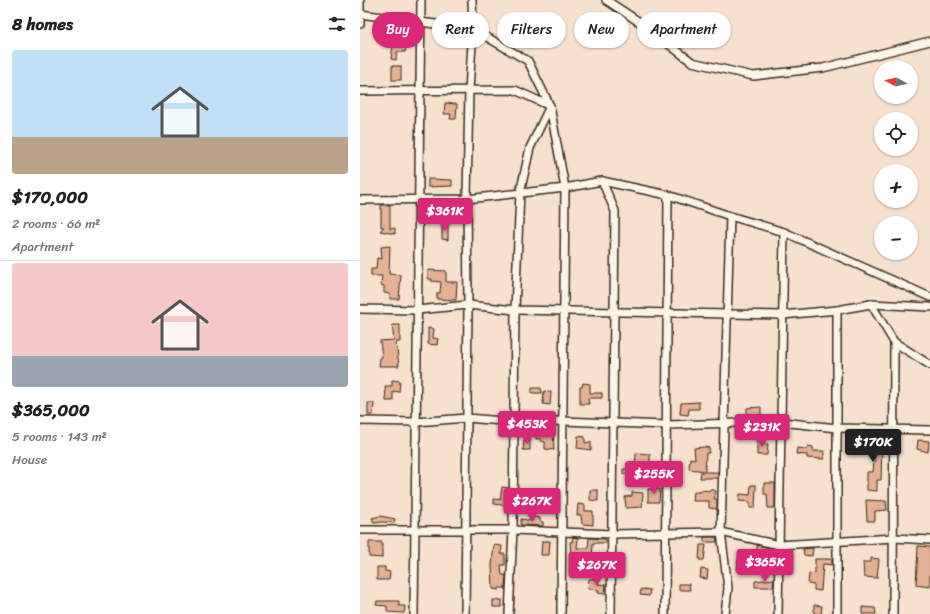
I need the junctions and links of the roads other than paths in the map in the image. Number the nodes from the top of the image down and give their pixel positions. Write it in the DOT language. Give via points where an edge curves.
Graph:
graph roads {
  1 [pos="360,0"];
  2 [pos="421,0"];
  3 [pos="472,0"];
  4 [pos="606,0"];
  5 [pos="420,12"];
  6 [pos="472,12"];
  7 [pos="360,14"];
  8 [pos="372,16"];
  9 [pos="360,24"];
  10 [pos="489,38"];
  11 [pos="930,41"];
  12 [pos="420,48"];
  13 [pos="472,48"];
  14 [pos="419,90"];
  15 [pos="469,90"];
  16 [pos="360,91"];
  17 [pos="550,106"];
  18 [pos="602,181"];
  19 [pos="565,188"];
  20 [pos="520,193"];
  21 [pos="668,195"];
  22 [pos="467,199"];
  23 [pos="360,200"];
  24 [pos="418,200"];
  25 [pos="730,216"];
  26 [pos="784,232"];
  27 [pos="930,297"];
  28 [pos="871,304"];
  29 [pos="468,305"];
  30 [pos="930,307"];
  31 [pos="360,309"];
  32 [pos="417,310"];
  33 [pos="515,310"];
  34 [pos="837,310"];
  35 [pos="564,311"];
  36 [pos="614,311"];
  37 [pos="667,313"];
  38 [pos="727,314"];
  39 [pos="782,315"];
  40 [pos="894,342"];
  41 [pos="930,365"];
  42 [pos="467,418"];
  43 [pos="360,421"];
  44 [pos="563,421"];
  45 [pos="416,422"];
  46 [pos="514,422"];
  47 [pos="613,422"];
  48 [pos="781,422"];
  49 [pos="724,423"];
  50 [pos="666,425"];
  51 [pos="837,428"];
  52 [pos="893,429"];
  53 [pos="930,430"];
  54 [pos="360,530"];
  55 [pos="466,530"];
  56 [pos="513,530"];
  57 [pos="415,531"];
  58 [pos="721,532"];
  59 [pos="666,533"];
  60 [pos="562,534"];
  61 [pos="612,534"];
  62 [pos="894,538"];
  63 [pos="930,540"];
  64 [pos="837,541"];
  65 [pos="779,545"];
  66 [pos="414,614"];
  67 [pos="465,614"];
  68 [pos="509,614"];
  69 [pos="562,614"];
  70 [pos="611,614"];
  71 [pos="665,614"];
  72 [pos="725,614"];
  73 [pos="778,614"];
  74 [pos="837,614"];
  75 [pos="893,614"];
  1 -- 7 [label="street"];
  2 -- 5 [label="street"];
  3 -- 6 [label="street"];
  4 -- 11 [label="street" via="692,62 753,76 824,68"];
  7 -- 8 [label="street"];
  7 -- 9 [label="street"];
  10 -- 17 [label="street" via="528,61"];
  12 -- 14 [label="street"];
  13 -- 15 [label="street"];
  14 -- 15 [label="street"];
  14 -- 16 [label="street"];
  14 -- 24 [label="street"];
  15 -- 17 [label="street" via="515,90"];
  15 -- 22 [label="street"];
  17 -- 19 [label="street"];
  17 -- 20 [label="street" via="530,148"];
  18 -- 19 [label="street"];
  18 -- 21 [label="street"];
  18 -- 36 [label="street" via="615,211"];
  19 -- 20 [label="street"];
  19 -- 35 [label="street"];
  20 -- 22 [label="street"];
  20 -- 33 [label="street"];
  21 -- 25 [label="street"];
  21 -- 37 [label="street"];
  22 -- 24 [label="street"];
  22 -- 29 [label="street"];
  23 -- 24 [label="street"];
  24 -- 32 [label="street"];
  25 -- 26 [label="street"];
  25 -- 38 [label="street"];
  26 -- 27 [label="street"];
  26 -- 39 [label="street"];
  28 -- 30 [label="street"];
  28 -- 34 [label="street"];
  28 -- 40 [label="street"];
  29 -- 32 [label="street"];
  29 -- 33 [label="street"];
  29 -- 42 [label="street"];
  31 -- 32 [label="street"];
  32 -- 45 [label="street"];
  33 -- 35 [label="street"];
  33 -- 46 [label="street"];
  34 -- 39 [label="street"];
  34 -- 51 [label="street"];
  35 -- 36 [label="street"];
  35 -- 44 [label="street"];
  36 -- 37 [label="street"];
  36 -- 47 [label="street"];
  37 -- 38 [label="street"];
  37 -- 50 [label="street"];
  38 -- 39 [label="street"];
  38 -- 49 [label="street"];
  39 -- 48 [label="street"];
  40 -- 41 [label="street"];
  40 -- 52 [label="street"];
  42 -- 45 [label="street"];
  42 -- 46 [label="street"];
  42 -- 55 [label="street"];
  43 -- 45 [label="street"];
  44 -- 46 [label="street"];
  44 -- 47 [label="street"];
  44 -- 60 [label="street"];
  45 -- 57 [label="street"];
  46 -- 56 [label="street"];
  47 -- 50 [label="street"];
  47 -- 61 [label="street"];
  48 -- 49 [label="street"];
  48 -- 51 [label="street"];
  48 -- 65 [label="street"];
  49 -- 50 [label="street"];
  49 -- 58 [label="street"];
  50 -- 59 [label="street"];
  51 -- 52 [label="street"];
  51 -- 64 [label="street"];
  52 -- 53 [label="street"];
  52 -- 62 [label="street"];
  54 -- 57 [label="street"];
  55 -- 56 [label="street"];
  55 -- 57 [label="street"];
  55 -- 67 [label="street"];
  56 -- 60 [label="street"];
  56 -- 68 [label="street"];
  57 -- 66 [label="street"];
  58 -- 59 [label="street"];
  58 -- 65 [label="street"];
  58 -- 72 [label="street" via="728,588"];
  59 -- 61 [label="street"];
  59 -- 71 [label="street"];
  60 -- 61 [label="street"];
  60 -- 69 [label="street"];
  61 -- 70 [label="street"];
  62 -- 63 [label="street"];
  62 -- 64 [label="street"];
  62 -- 75 [label="street"];
  64 -- 65 [label="street"];
  64 -- 74 [label="street"];
  65 -- 73 [label="street"];
}
